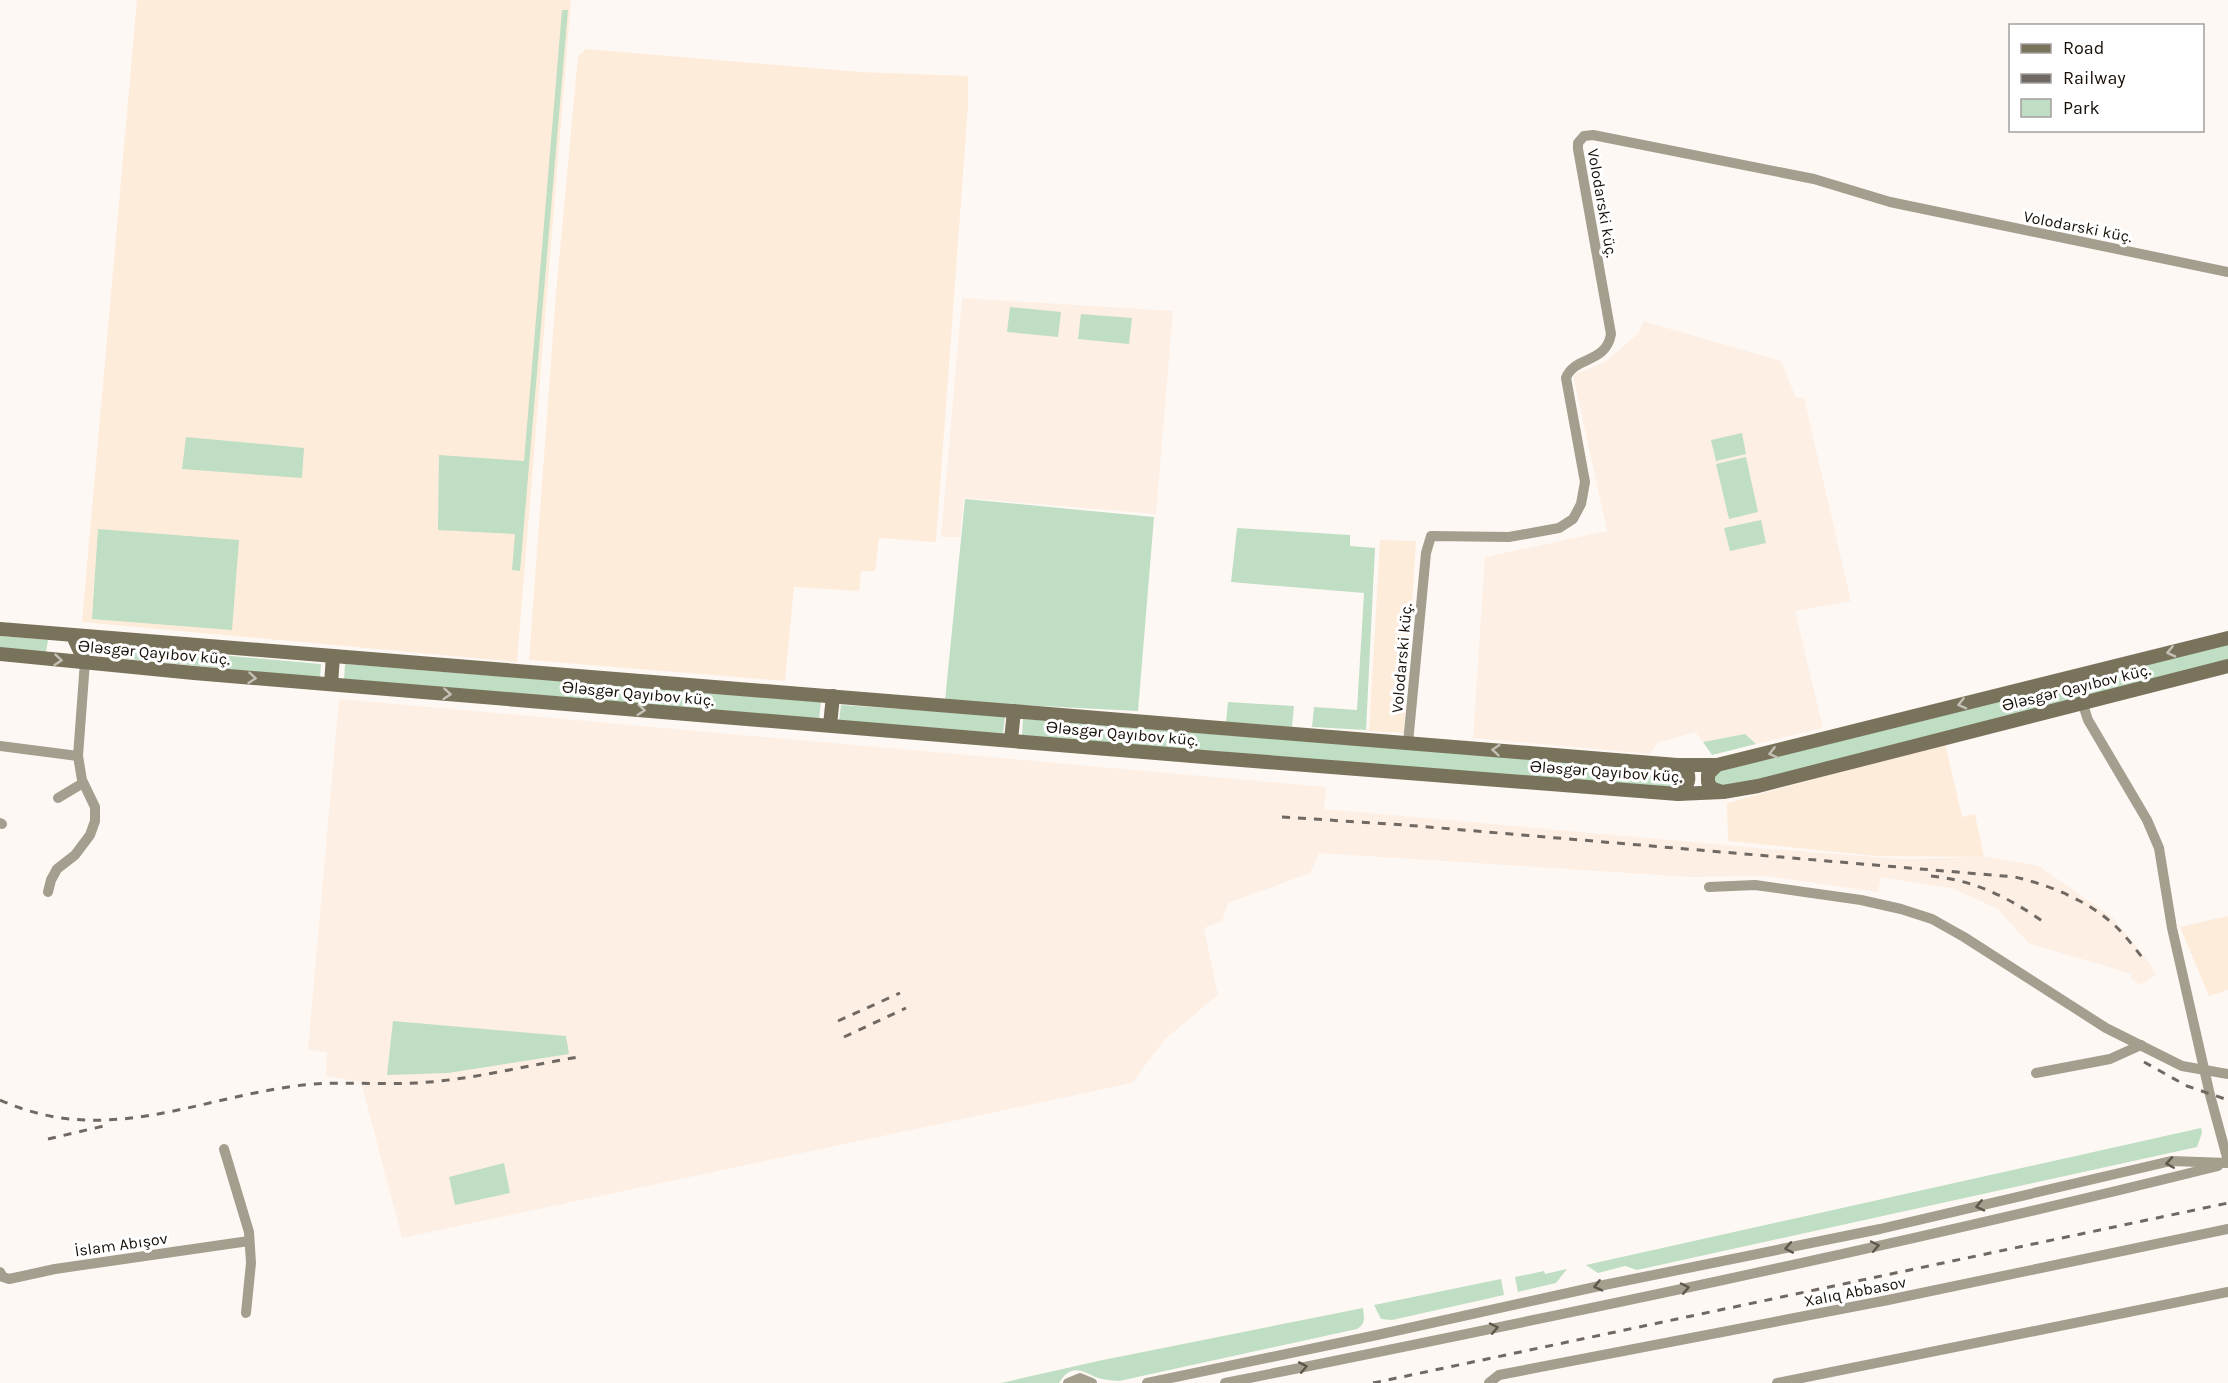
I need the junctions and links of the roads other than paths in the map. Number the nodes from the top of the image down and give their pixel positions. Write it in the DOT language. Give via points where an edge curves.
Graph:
graph roads {
  1 [pos="2228,272"];
  2 [pos="0,629"];
  3 [pos="73,636"];
  4 [pos="2228,638"];
  5 [pos="0,654"];
  6 [pos="333,656"];
  7 [pos="85,662"];
  8 [pos="2228,666"];
  9 [pos="331,684"];
  10 [pos="833,696"];
  11 [pos="2082,702"];
  12 [pos="1014,711"];
  13 [pos="830,725"];
  14 [pos="1011,740"];
  15 [pos="1408,743"];
  16 [pos="0,746"];
  17 [pos="78,756"];
  18 [pos="1683,765"];
  19 [pos="1717,765"];
  20 [pos="83,783"];
  21 [pos="1723,792"];
  22 [pos="1678,794"];
  23 [pos="58,798"];
  24 [pos="1709,887"];
  25 [pos="48,892"];
  26 [pos="2141,1045"];
  27 [pos="2204,1071"];
  28 [pos="2036,1073"];
  29 [pos="2228,1074"];
  30 [pos="224,1149"];
  31 [pos="2228,1162"];
  32 [pos="2228,1229"];
  33 [pos="249,1240"];
  34 [pos="0,1272"];
  35 [pos="2228,1292"];
  36 [pos="246,1313"];
  37 [pos="1068,1383"];
  38 [pos="1092,1383"];
  39 [pos="1147,1383"];
  40 [pos="1225,1383"];
  41 [pos="1489,1383"];
  42 [pos="1777,1383"];
  1 -- 15 [label="street, Volodarski küç." via="1890,202 1780,171 1584,136 1578,149 1611,334 1599,354 1571,369 1566,378 1584,475 1581,504 1573,519 1559,528 1509,537 1431,536 1426,552"];
  2 -- 3 [label="main road, Ələsgər Qayıbov küç."];
  3 -- 6 [label="main road, Ələsgər Qayıbov küç."];
  3 -- 7 [label="main road"];
  4 -- 19 [label="main road, Ələsgər Qayıbov küç., one-way"];
  5 -- 7 [label="main road, Ələsgər Qayıbov küç., one-way"];
  6 -- 9 [label="main road"];
  6 -- 10 [label="main road, Ələsgər Qayıbov küç."];
  7 -- 9 [label="main road, Ələsgər Qayıbov küç., one-way"];
  7 -- 17 [label="street"];
  8 -- 11 [label="main road, Ələsgər Qayıbov küç."];
  9 -- 13 [label="main road, Ələsgər Qayıbov küç., one-way"];
  10 -- 12 [label="main road, Ələsgər Qayıbov küç."];
  10 -- 13 [label="main road"];
  11 -- 21 [label="main road, Ələsgər Qayıbov küç."];
  11 -- 27 [label="street" via="2088,720 2147,820 2159,848 2172,928"];
  12 -- 14 [label="main road"];
  12 -- 15 [label="main road, Ələsgər Qayıbov küç."];
  13 -- 14 [label="main road, Ələsgər Qayıbov küç."];
  14 -- 22 [label="main road, Ələsgər Qayıbov küç."];
  18 -- 15 [label="main road, Ələsgər Qayıbov küç., one-way"];
  16 -- 17 [label="street"];
  17 -- 20 [label="street"];
  18 -- 19 [label="main road, Ələsgər Qayıbov küç."];
  18 -- 22 [label="main road" via="1689,780"];
  19 -- 21 [label="main road" via="1708,774 1708,782 1711,788"];
  20 -- 23 [label="street"];
  20 -- 25 [label="street" via="95,807 95,821 75,855 57,869"];
  21 -- 22 [label="main road, Ələsgər Qayıbov küç."];
  24 -- 26 [label="street" via="1755,885 1849,898 1932,919 2106,1028"];
  26 -- 27 [label="street" via="2182,1066"];
  26 -- 28 [label="street" via="2110,1059"];
  27 -- 29 [label="street"];
  27 -- 31 [label="street"];
  30 -- 33 [label="street"];
  31 -- 39 [label="street, one-way" via="2171,1161 1880,1229"];
  40 -- 31 [label="street, one-way" via="2004,1218"];
  32 -- 41 [label="street, Xalıq Abbasov" via="1900,1298 1499,1375"];
  33 -- 34 [label="street, İslam Abışov" via="9,1279"];
  33 -- 36 [label="street"];
  35 -- 42 [label="street"];
  37 -- 38 [label="street" via="1080,1378"];
}
